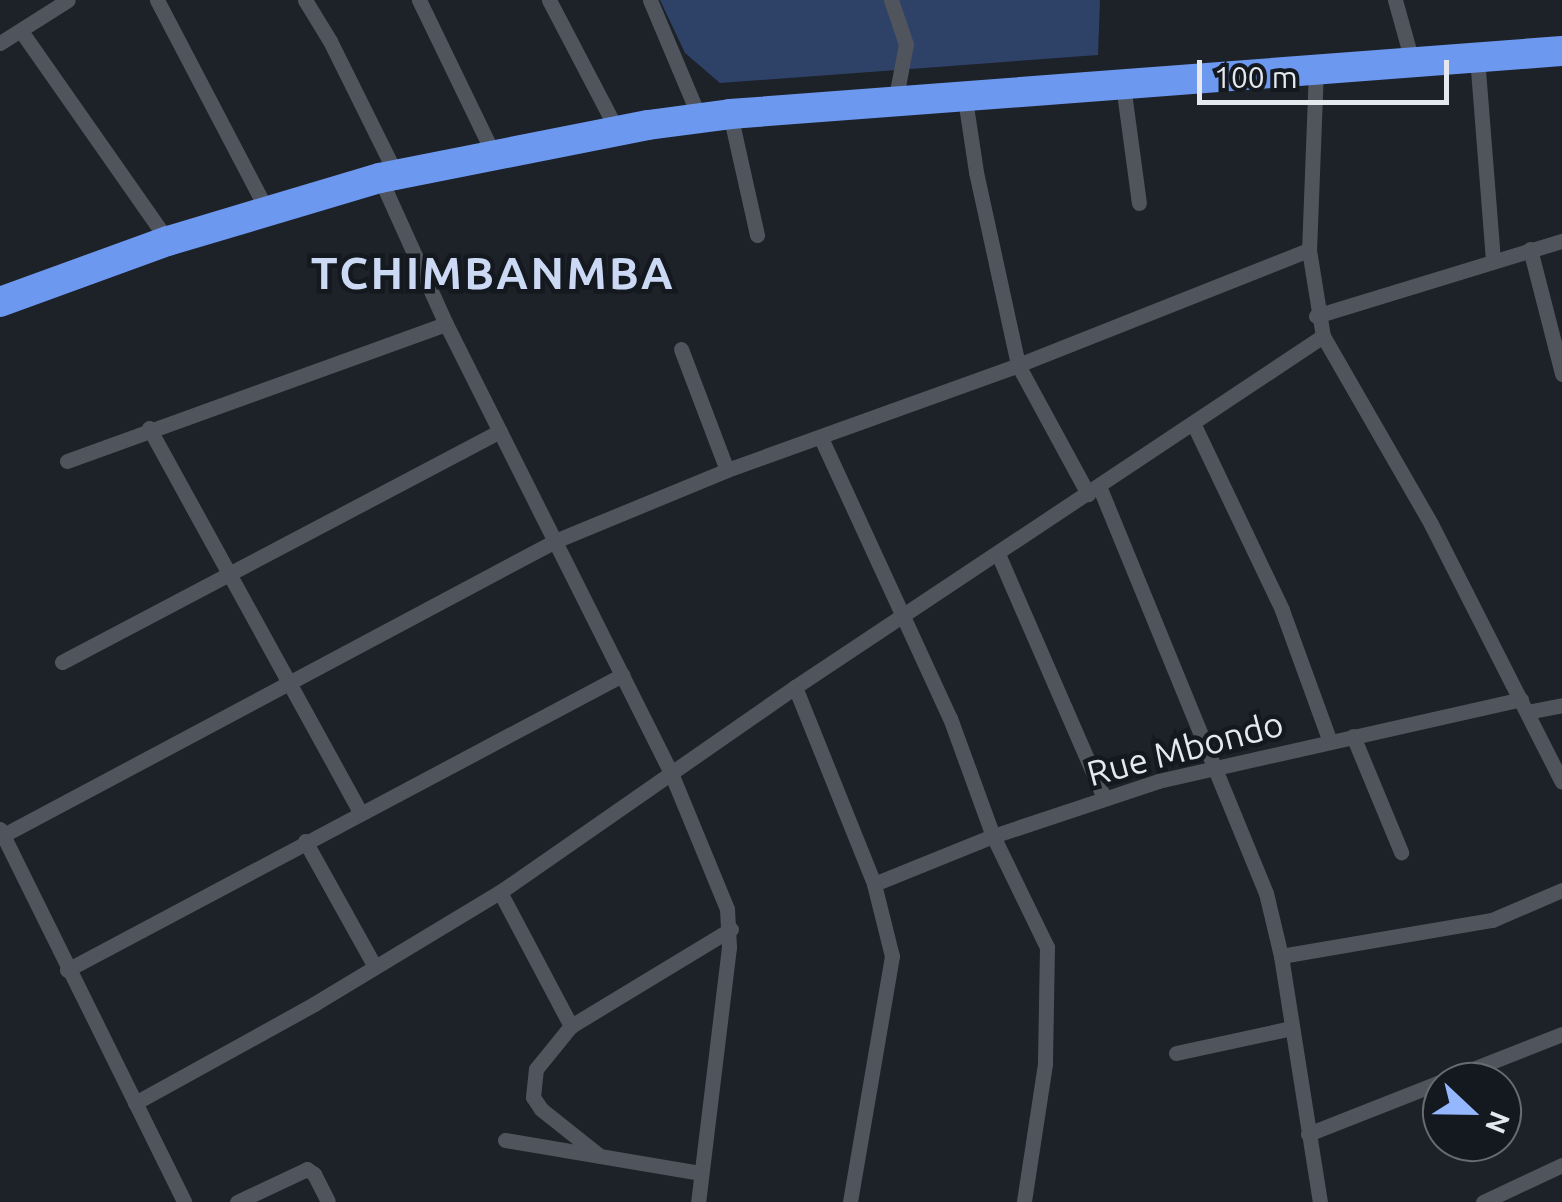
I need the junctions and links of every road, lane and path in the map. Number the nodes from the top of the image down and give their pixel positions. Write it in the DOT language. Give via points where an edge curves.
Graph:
graph roads {
  1 [pos="68,0"];
  2 [pos="157,0"];
  3 [pos="304,0"];
  4 [pos="419,0"];
  5 [pos="550,0"];
  6 [pos="650,0"];
  7 [pos="891,0"];
  8 [pos="1395,0"];
  9 [pos="21,31"];
  10 [pos="0,42"];
  11 [pos="1562,51"];
  12 [pos="1477,57"];
  13 [pos="1412,61"];
  14 [pos="1316,69"];
  15 [pos="1123,85"];
  16 [pos="966,99"];
  17 [pos="895,102"];
  18 [pos="715,116"];
  19 [pos="617,130"];
  20 [pos="493,153"];
  21 [pos="388,176"];
  22 [pos="1140,202"];
  23 [pos="268,210"];
  24 [pos="757,235"];
  25 [pos="168,240"];
  26 [pos="1562,241"];
  27 [pos="1530,249"];
  28 [pos="1310,250"];
  29 [pos="1493,261"];
  30 [pos="0,302"];
  31 [pos="1316,316"];
  32 [pos="446,324"];
  33 [pos="1323,336"];
  34 [pos="681,348"];
  35 [pos="1018,365"];
  36 [pos="1561,370"];
  37 [pos="1193,423"];
  38 [pos="148,428"];
  39 [pos="500,431"];
  40 [pos="820,438"];
  41 [pos="67,460"];
  42 [pos="727,470"];
  43 [pos="1094,490"];
  44 [pos="555,541"];
  45 [pos="998,554"];
  46 [pos="232,572"];
  47 [pos="901,618"];
  48 [pos="62,662"];
  49 [pos="622,675"];
  50 [pos="289,680"];
  51 [pos="794,687"];
  52 [pos="1524,705"];
  53 [pos="1562,705"];
  54 [pos="1353,736"];
  55 [pos="1330,742"];
  56 [pos="1217,766"];
  57 [pos="671,773"];
  58 [pos="1562,782"];
  59 [pos="1104,798"];
  60 [pos="360,812"];
  61 [pos="1,834"];
  62 [pos="993,836"];
  63 [pos="305,841"];
  64 [pos="1401,852"];
  65 [pos="874,884"];
  66 [pos="1562,890"];
  67 [pos="500,892"];
  68 [pos="731,930"];
  69 [pos="1281,956"];
  70 [pos="374,967"];
  71 [pos="67,970"];
  72 [pos="571,1026"];
  73 [pos="1292,1028"];
  74 [pos="1562,1034"];
  75 [pos="1176,1053"];
  76 [pos="135,1103"];
  77 [pos="1308,1134"];
  78 [pos="505,1140"];
  79 [pos="600,1156"];
  80 [pos="1562,1165"];
  81 [pos="701,1173"];
  82 [pos="328,1200"];
  83 [pos="184,1202"];
  84 [pos="237,1202"];
  85 [pos="698,1202"];
  86 [pos="850,1202"];
  87 [pos="1024,1202"];
  88 [pos="1320,1202"];
  89 [pos="1483,1202"];
  1 -- 9 [label="street"];
  2 -- 23 [label="street"];
  3 -- 21 [label="street" via="330,42"];
  4 -- 20 [label="street"];
  5 -- 19 [label="street"];
  6 -- 18 [label="street"];
  7 -- 17 [label="street" via="906,44"];
  8 -- 13 [label="street"];
  9 -- 10 [label="street"];
  9 -- 25 [label="street"];
  11 -- 12 [label="highway"];
  12 -- 13 [label="highway"];
  12 -- 29 [label="street"];
  13 -- 14 [label="highway"];
  14 -- 15 [label="highway"];
  14 -- 28 [label="street"];
  15 -- 16 [label="highway"];
  15 -- 22 [label="street"];
  16 -- 17 [label="highway"];
  16 -- 35 [label="street"];
  17 -- 18 [label="highway"];
  18 -- 19 [label="highway"];
  18 -- 24 [label="street"];
  19 -- 20 [label="highway"];
  20 -- 21 [label="highway"];
  21 -- 23 [label="highway"];
  21 -- 32 [label="street"];
  23 -- 25 [label="highway"];
  25 -- 30 [label="highway"];
  26 -- 27 [label="street"];
  27 -- 29 [label="street"];
  27 -- 36 [label="street"];
  28 -- 31 [label="street"];
  28 -- 35 [label="street"];
  29 -- 31 [label="street"];
  31 -- 33 [label="street"];
  32 -- 38 [label="street"];
  32 -- 39 [label="street"];
  33 -- 37 [label="street"];
  33 -- 52 [label="street"];
  34 -- 42 [label="street"];
  35 -- 40 [label="street"];
  35 -- 43 [label="street"];
  37 -- 43 [label="street"];
  37 -- 55 [label="street" via="1282,610"];
  38 -- 41 [label="street"];
  38 -- 46 [label="street"];
  39 -- 44 [label="street"];
  39 -- 46 [label="street"];
  40 -- 42 [label="street"];
  40 -- 47 [label="street"];
  42 -- 44 [label="street"];
  43 -- 45 [label="street"];
  43 -- 56 [label="street"];
  44 -- 49 [label="street"];
  44 -- 50 [label="street"];
  45 -- 47 [label="street"];
  45 -- 59 [label="street"];
  46 -- 48 [label="street"];
  46 -- 50 [label="street"];
  47 -- 51 [label="street"];
  47 -- 62 [label="street" via="950,718"];
  49 -- 57 [label="street"];
  49 -- 60 [label="street"];
  50 -- 60 [label="street"];
  50 -- 61 [label="street"];
  51 -- 57 [label="street"];
  51 -- 65 [label="street"];
  52 -- 53 [label="street, Rue Mbondo"];
  52 -- 54 [label="street, Rue Mbondo"];
  52 -- 58 [label="street"];
  54 -- 55 [label="street, Rue Mbondo"];
  54 -- 64 [label="street"];
  55 -- 56 [label="street, Rue Mbondo"];
  56 -- 59 [label="street, Rue Mbondo"];
  56 -- 69 [label="street" via="1260,876"];
  57 -- 67 [label="street"];
  57 -- 68 [label="street"];
  59 -- 62 [label="street, Rue Mbondo"];
  60 -- 63 [label="street"];
  61 -- 71 [label="street"];
  62 -- 65 [label="street, Rue Mbondo"];
  62 -- 87 [label="street" via="1050,960 1045,1064"];
  63 -- 70 [label="street"];
  63 -- 71 [label="street"];
  65 -- 86 [label="street" via="892,956"];
  66 -- 69 [label="street" via="1492,920"];
  67 -- 70 [label="street"];
  67 -- 72 [label="street"];
  68 -- 72 [label="street"];
  68 -- 81 [label="street"];
  69 -- 73 [label="street"];
  70 -- 76 [label="street"];
  71 -- 76 [label="street"];
  72 -- 79 [label="street" via="536,1069 533,1097"];
  73 -- 75 [label="street"];
  73 -- 77 [label="street"];
  74 -- 77 [label="street"];
  76 -- 83 [label="street"];
  77 -- 88 [label="street"];
  78 -- 79 [label="street"];
  79 -- 81 [label="street"];
  80 -- 89 [label="street"];
  81 -- 85 [label="street"];
  82 -- 84 [label="street" via="306,1169"];
}
